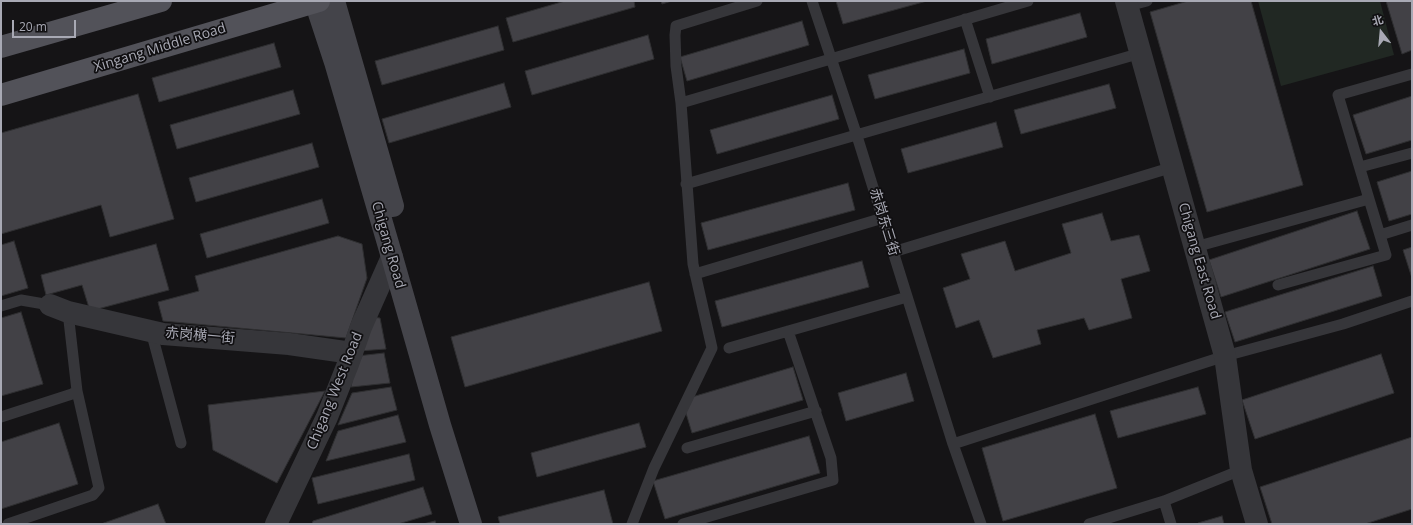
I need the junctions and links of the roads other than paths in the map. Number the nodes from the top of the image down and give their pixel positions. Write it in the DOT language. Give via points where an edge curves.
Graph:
graph roads {
  1 [pos="321,1"];
  2 [pos="757,1"];
  3 [pos="812,1"];
  4 [pos="1028,1"];
  5 [pos="152,2"];
  6 [pos="1134,3"];
  7 [pos="965,19"];
  8 [pos="1,47"];
  9 [pos="1141,53"];
  10 [pos="831,60"];
  11 [pos="1412,74"];
  12 [pos="1,95"];
  13 [pos="990,97"];
  14 [pos="681,103"];
  15 [pos="857,136"];
  16 [pos="1412,153"];
  17 [pos="1172,167"];
  18 [pos="1360,167"];
  19 [pos="686,184"];
  20 [pos="1369,199"];
  21 [pos="882,218"];
  22 [pos="1412,225"];
  23 [pos="1380,235"];
  24 [pos="1195,248"];
  25 [pos="893,252"];
  26 [pos="392,256"];
  27 [pos="695,274"];
  28 [pos="1278,285"];
  29 [pos="907,297"];
  30 [pos="1412,301"];
  31 [pos="1,306"];
  32 [pos="59,309"];
  33 [pos="151,331"];
  34 [pos="788,331"];
  35 [pos="729,348"];
  36 [pos="352,353"];
  37 [pos="1225,356"];
  38 [pos="77,391"];
  39 [pos="816,411"];
  40 [pos="1,417"];
  41 [pos="181,443"];
  42 [pos="953,444"];
  43 [pos="687,448"];
  44 [pos="1241,470"];
  45 [pos="461,489"];
  46 [pos="1164,501"];
  47 [pos="8,524"];
  48 [pos="276,524"];
  49 [pos="471,524"];
  50 [pos="632,524"];
  51 [pos="683,524"];
  52 [pos="981,524"];
  53 [pos="1089,524"];
  54 [pos="1171,524"];
  55 [pos="1257,524"];
  1 -- 12 [label="main road, Xingang Middle Road"];
  1 -- 26 [label="main road, Chigang Road" via="335,62"];
  1 -- 45 [label="main road, Chigang Road" via="400,229 453,431"];
  2 -- 14 [label="lane" via="676,26 676,66"];
  3 -- 10 [label="lane, 赤岗东三街"];
  4 -- 7 [label="lane"];
  5 -- 8 [label="main road"];
  6 -- 9 [label="street, Chigang East Road"];
  7 -- 10 [label="lane"];
  7 -- 13 [label="lane"];
  9 -- 13 [label="lane"];
  9 -- 17 [label="street, Chigang East Road"];
  10 -- 14 [label="lane"];
  10 -- 15 [label="lane, 赤岗东三街"];
  11 -- 18 [label="lane" via="1338,95"];
  13 -- 15 [label="lane"];
  14 -- 19 [label="lane"];
  15 -- 19 [label="lane"];
  15 -- 21 [label="lane, 赤岗东三街"];
  16 -- 18 [label="lane"];
  17 -- 24 [label="street, Chigang East Road"];
  17 -- 25 [label="lane"];
  18 -- 20 [label="lane"];
  19 -- 27 [label="lane"];
  20 -- 23 [label="lane"];
  20 -- 24 [label="lane"];
  21 -- 25 [label="lane, 赤岗东三街"];
  21 -- 27 [label="lane"];
  22 -- 23 [label="lane"];
  23 -- 28 [label="lane" via="1386,255"];
  24 -- 37 [label="street, Chigang East Road"];
  25 -- 29 [label="lane, 赤岗东三街"];
  26 -- 36 [label="street, Chigang West Road"];
  26 -- 45 [label="main road, Chigang Road"];
  27 -- 50 [label="lane" via="712,348 654,468"];
  29 -- 34 [label="lane"];
  29 -- 42 [label="lane, 赤岗东三街"];
  30 -- 37 [label="lane" via="1343,324"];
  31 -- 32 [label="lane" via="22,300"];
  32 -- 33 [label="street, 赤岗横一街"];
  32 -- 38 [label="lane"];
  33 -- 36 [label="street, 赤岗横一街" via="289,344"];
  33 -- 41 [label="lane"];
  34 -- 35 [label="lane"];
  34 -- 39 [label="lane"];
  36 -- 48 [label="street, Chigang West Road" via="327,417"];
  37 -- 42 [label="lane"];
  37 -- 44 [label="street, Chigang East Road"];
  38 -- 40 [label="lane"];
  38 -- 47 [label="lane" via="99,488 93,495"];
  39 -- 43 [label="lane"];
  39 -- 51 [label="lane" via="831,458 833,480"];
  42 -- 52 [label="lane, 赤岗东三街"];
  44 -- 46 [label="lane"];
  44 -- 55 [label="street, Chigang East Road"];
  45 -- 49 [label="main road, Chigang Road"];
  46 -- 53 [label="lane"];
  46 -- 54 [label="lane"];
}
